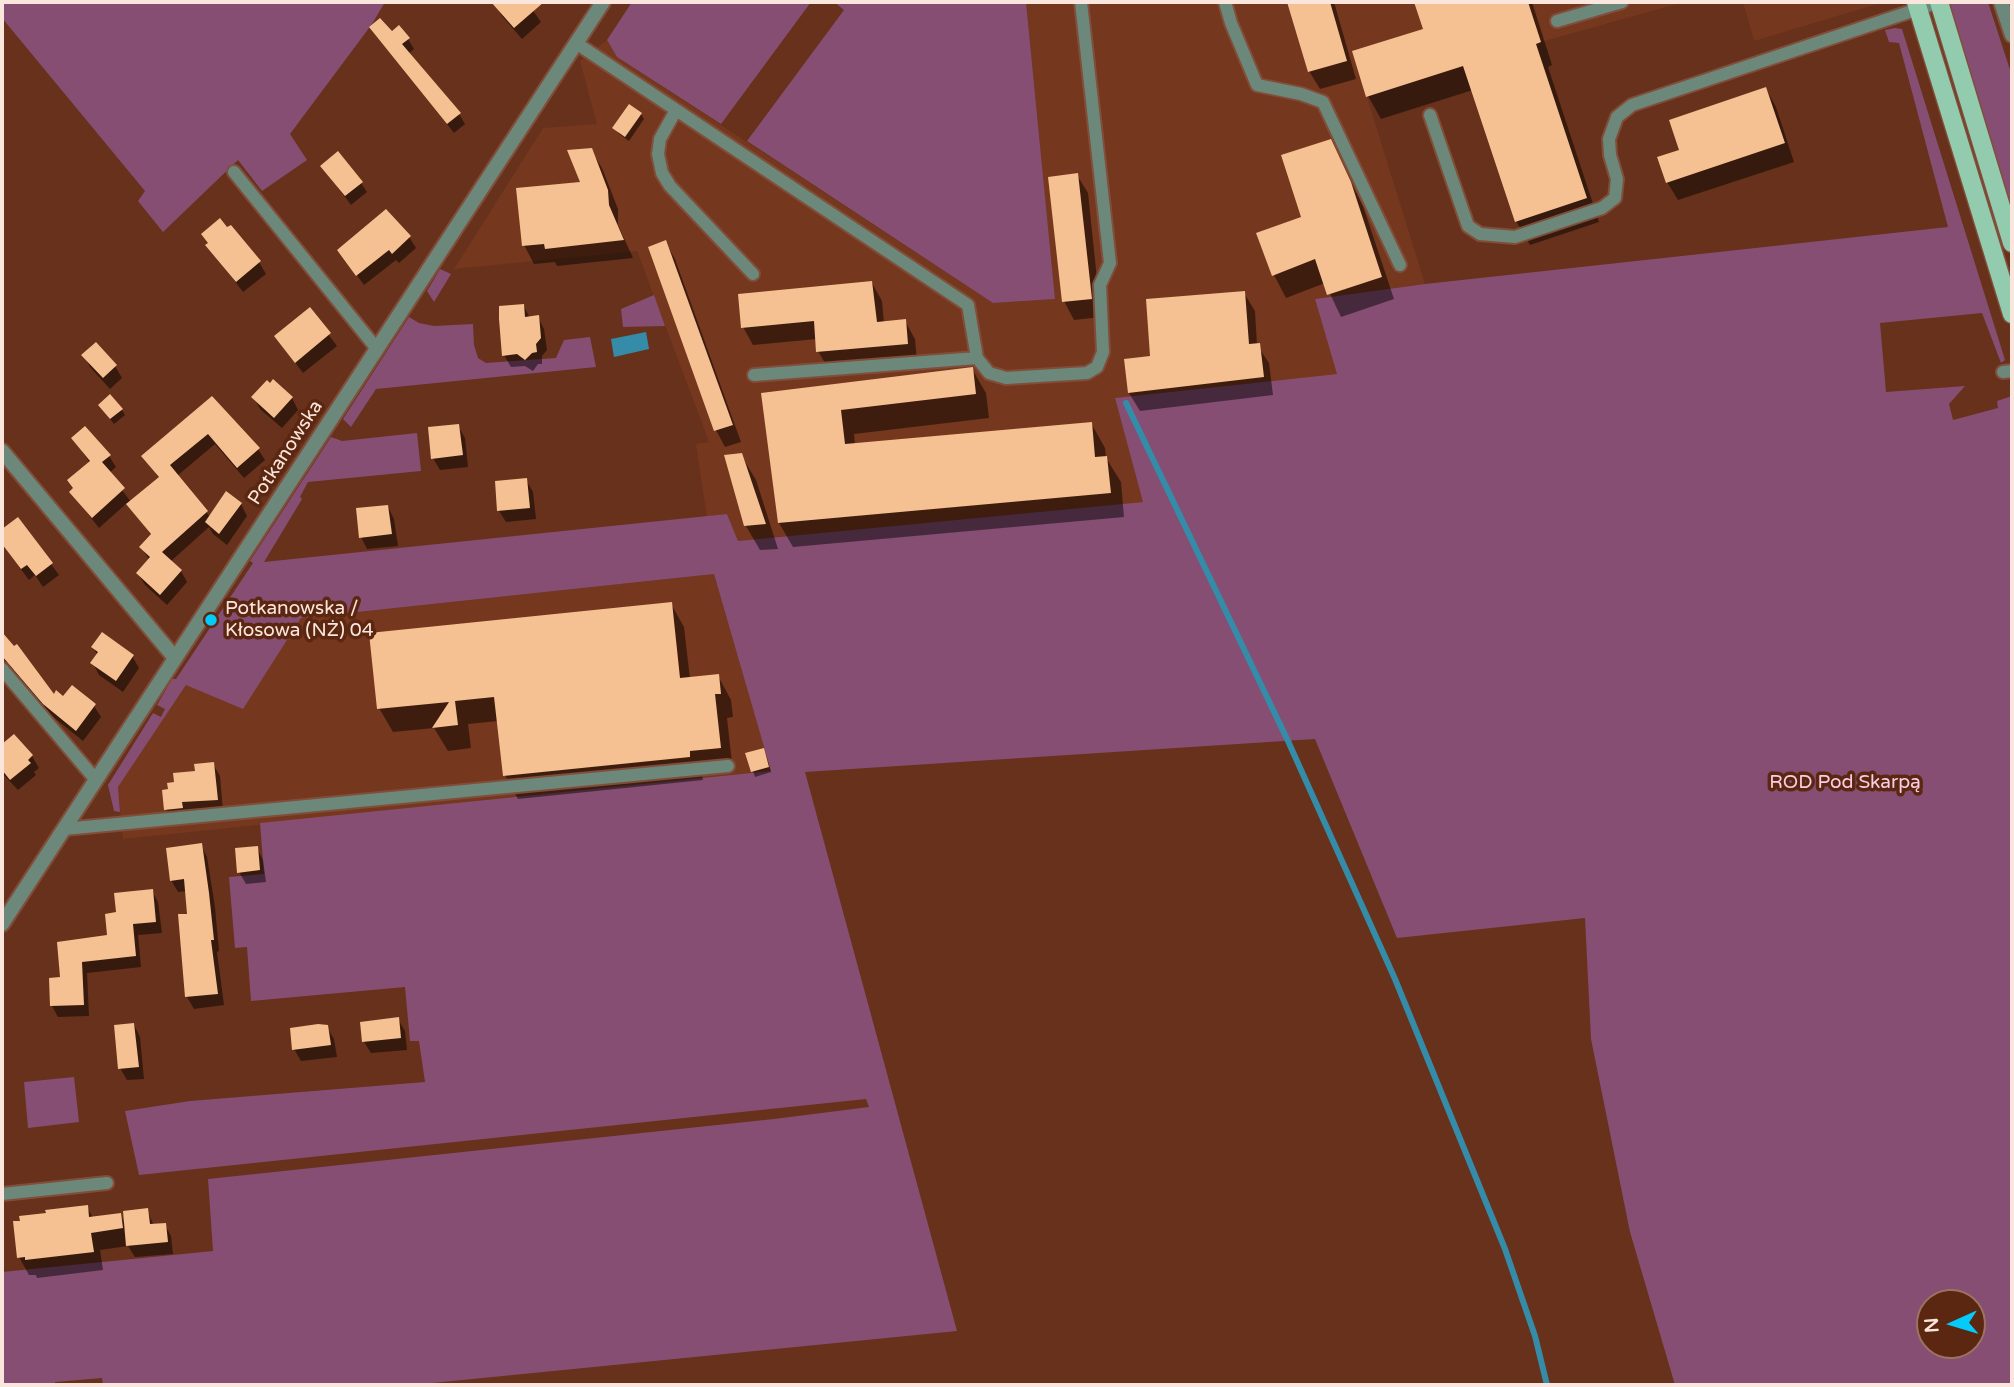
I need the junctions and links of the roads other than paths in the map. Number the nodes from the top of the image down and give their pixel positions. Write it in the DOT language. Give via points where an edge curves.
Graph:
graph roads {
  1 [pos="603,2"];
  2 [pos="1082,2"];
  3 [pos="1225,2"];
  4 [pos="1622,2"];
  5 [pos="1939,2"];
  6 [pos="2001,2"];
  7 [pos="1917,6"];
  8 [pos="1557,21"];
  9 [pos="2012,35"];
  10 [pos="576,43"];
  11 [pos="676,110"];
  12 [pos="1430,115"];
  13 [pos="234,172"];
  14 [pos="2012,243"];
  15 [pos="1400,265"];
  16 [pos="753,274"];
  17 [pos="2012,314"];
  18 [pos="377,349"];
  19 [pos="977,358"];
  20 [pos="754,375"];
  21 [pos="2,451"];
  22 [pos="175,659"];
  23 [pos="2,669"];
  24 [pos="728,766"];
  25 [pos="96,780"];
  26 [pos="64,829"];
  27 [pos="2,924"];
  28 [pos="107,1183"];
  29 [pos="2,1194"];
  1 -- 10 [label="street, Potkanowska"];
  2 -- 19 [label="lane" via="1110,262 1100,285 1103,352 1097,367 1087,373 1006,378 989,373"];
  3 -- 15 [label="lane" via="1257,85 1323,102"];
  4 -- 8 [label="lane"];
  5 -- 7 [label="lane"];
  5 -- 14 [label="main road"];
  6 -- 9 [label="street"];
  7 -- 12 [label="lane" via="1632,105 1617,117 1609,139 1617,179 1615,198 1602,208 1515,237 1480,234 1468,226"];
  7 -- 17 [label="main road"];
  10 -- 11 [label="lane"];
  10 -- 18 [label="street, Potkanowska"];
  11 -- 16 [label="lane" via="660,139 662,173"];
  11 -- 19 [label="lane" via="968,305"];
  13 -- 18 [label="lane"];
  18 -- 22 [label="street, Potkanowska"];
  19 -- 20 [label="lane"];
  21 -- 22 [label="street"];
  22 -- 25 [label="street, Potkanowska"];
  23 -- 25 [label="lane"];
  24 -- 26 [label="lane"];
  25 -- 26 [label="street, Potkanowska"];
  26 -- 27 [label="street, Potkanowska"];
  28 -- 29 [label="lane"];
}
